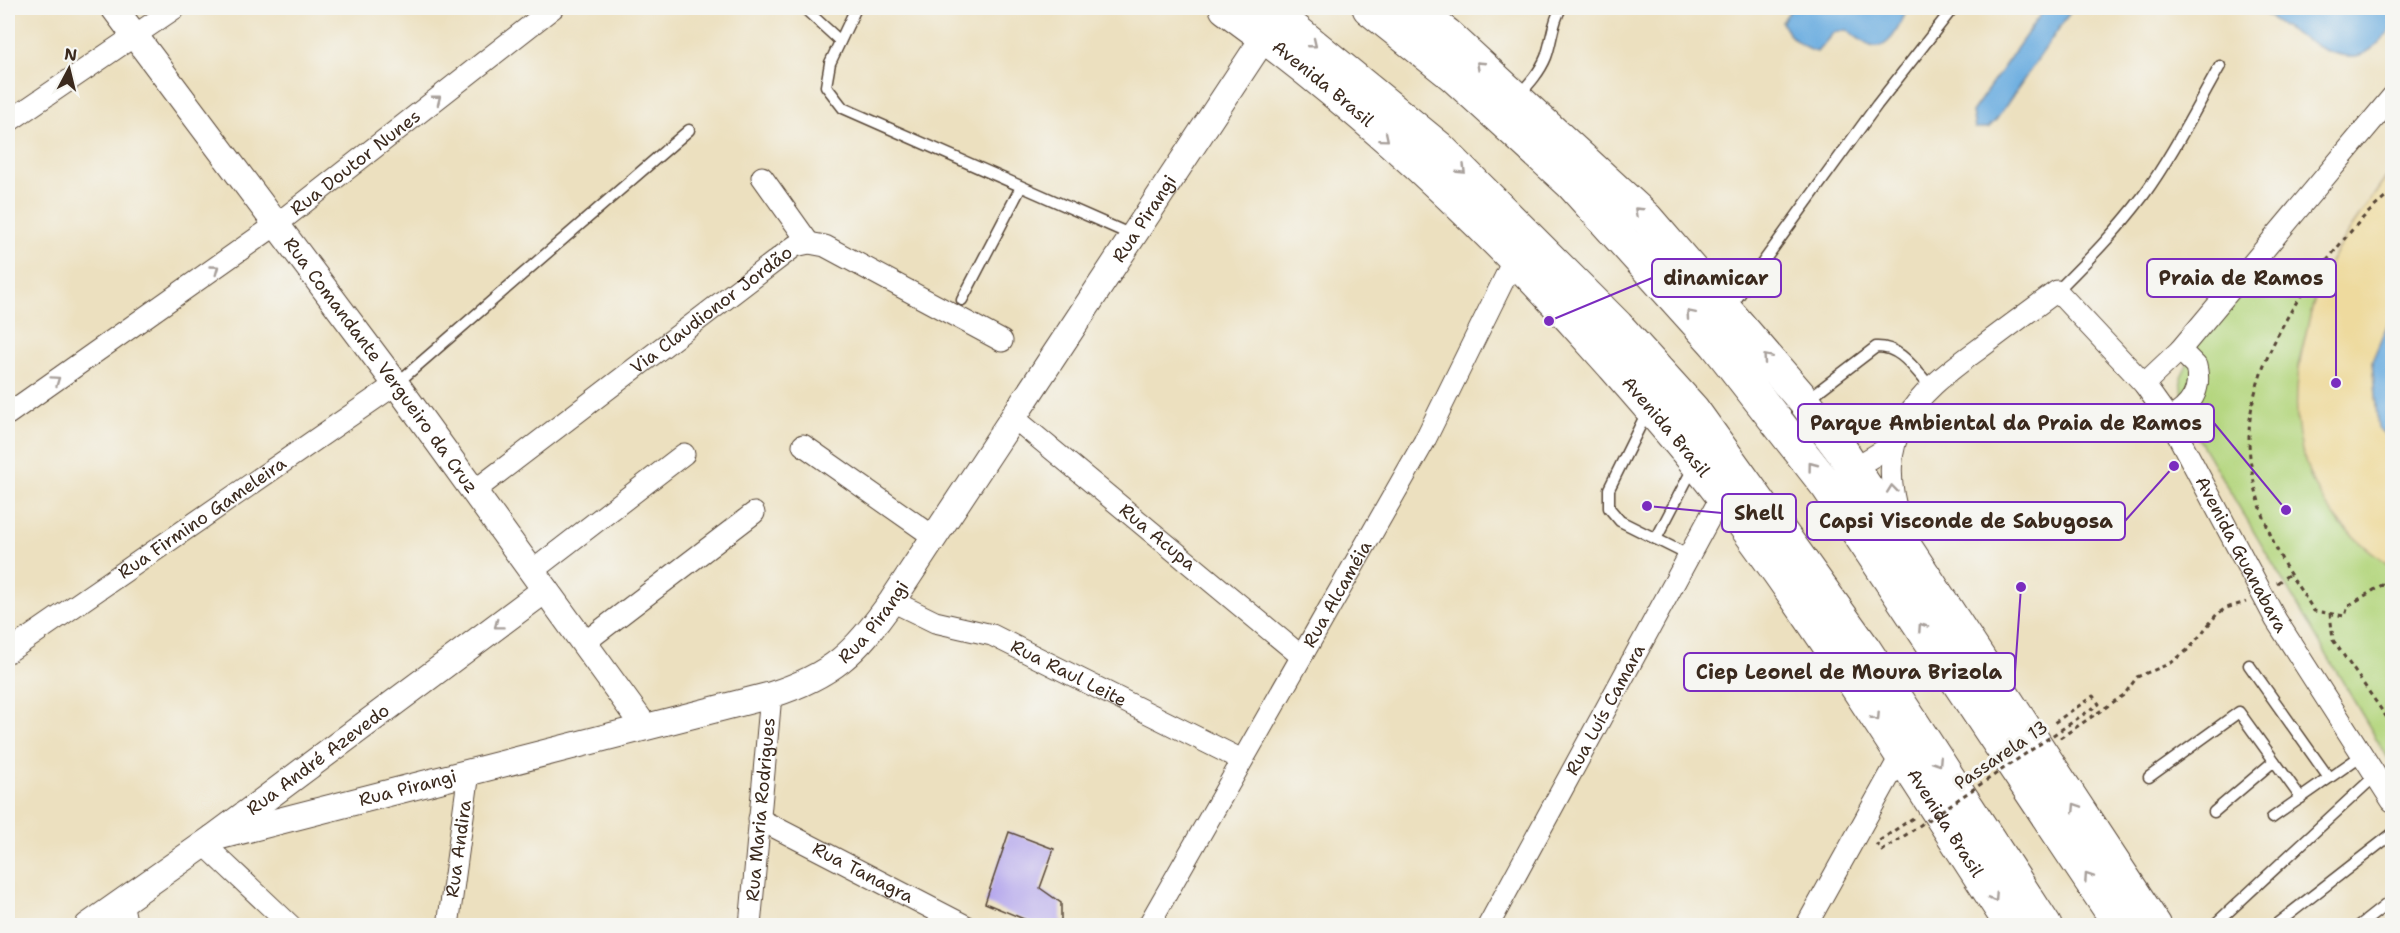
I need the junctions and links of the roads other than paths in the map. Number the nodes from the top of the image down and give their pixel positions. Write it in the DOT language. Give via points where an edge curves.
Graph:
graph roads {
  1 [pos="114,8"];
  2 [pos="175,8"];
  3 [pos="552,8"];
  4 [pos="804,8"];
  5 [pos="855,8"];
  6 [pos="1226,8"];
  7 [pos="1369,8"];
  8 [pos="1412,8"];
  9 [pos="1561,8"];
  10 [pos="1953,8"];
  11 [pos="1441,21"];
  12 [pos="1266,22"];
  13 [pos="135,36"];
  14 [pos="840,41"];
  15 [pos="2220,66"];
  16 [pos="2392,97"];
  17 [pos="1516,99"];
  18 [pos="8,122"];
  19 [pos="689,130"];
  20 [pos="762,177"];
  21 [pos="1021,187"];
  22 [pos="277,224"];
  23 [pos="1134,236"];
  24 [pos="809,243"];
  25 [pos="1515,257"];
  26 [pos="2057,291"];
  27 [pos="962,300"];
  28 [pos="1727,312"];
  29 [pos="1002,341"];
  30 [pos="2180,350"];
  31 [pos="396,384"];
  32 [pos="2144,384"];
  33 [pos="1930,386"];
  34 [pos="1805,402"];
  35 [pos="1649,406"];
  36 [pos="8,414"];
  37 [pos="1013,417"];
  38 [pos="2169,419"];
  39 [pos="1894,444"];
  40 [pos="803,445"];
  41 [pos="684,454"];
  42 [pos="1696,462"];
  43 [pos="1854,468"];
  44 [pos="473,492"];
  45 [pos="1722,495"];
  46 [pos="754,513"];
  47 [pos="934,537"];
  48 [pos="1656,539"];
  49 [pos="1690,556"];
  50 [pos="1917,564"];
  51 [pos="538,581"];
  52 [pos="892,601"];
  53 [pos="584,643"];
  54 [pos="1865,650"];
  55 [pos="8,652"];
  56 [pos="1300,656"];
  57 [pos="2249,664"];
  58 [pos="771,694"];
  59 [pos="644,726"];
  60 [pos="2362,754"];
  61 [pos="1901,755"];
  62 [pos="1242,760"];
  63 [pos="2274,761"];
  64 [pos="469,772"];
  65 [pos="2376,776"];
  66 [pos="2149,777"];
  67 [pos="2329,778"];
  68 [pos="2301,798"];
  69 [pos="2392,801"];
  70 [pos="2214,812"];
  71 [pos="2272,818"];
  72 [pos="759,819"];
  73 [pos="2392,834"];
  74 [pos="208,841"];
  75 [pos="2392,900"];
  76 [pos="124,913"];
  77 [pos="88,926"];
  78 [pos="102,926"];
  79 [pos="291,926"];
  80 [pos="448,926"];
  81 [pos="750,926"];
  82 [pos="966,926"];
  83 [pos="1148,926"];
  84 [pos="1488,926"];
  85 [pos="1806,926"];
  86 [pos="2012,926"];
  87 [pos="2045,926"];
  88 [pos="2121,926"];
  89 [pos="2155,926"];
  90 [pos="2213,926"];
  91 [pos="2274,926"];
  92 [pos="2359,926"];
  1 -- 13 [label="street, Rua Comandante Vergueiro da Cruz"];
  2 -- 13 [label="street"];
  22 -- 3 [label="street, Rua Doutor Nunes, one-way"];
  4 -- 14 [label="lane"];
  5 -- 14 [label="lane"];
  6 -- 12 [label="highway, Avenida Brasil"];
  88 -- 7 [label="highway, one-way" via="1828,487 1716,344 1571,183 1454,75"];
  8 -- 11 [label="highway"];
  9 -- 17 [label="lane" via="1551,30 1547,56"];
  10 -- 28 [label="lane" via="1877,105"];
  17 -- 11 [label="highway, one-way"];
  12 -- 23 [label="street, Rua Pirangi"];
  12 -- 25 [label="highway, Avenida Brasil, one-way"];
  12 -- 54 [label="highway, Avenida Brasil, one-way" via="1438,147 1617,326 1693,410"];
  13 -- 18 [label="street"];
  13 -- 22 [label="street, Rua Comandante Vergueiro da Cruz"];
  14 -- 21 [label="lane" via="830,63 826,86 843,108"];
  15 -- 26 [label="lane" via="2143,195 2104,244"];
  16 -- 30 [label="street"];
  28 -- 17 [label="highway, one-way" via="1647,219"];
  19 -- 31 [label="lane"];
  20 -- 24 [label="street"];
  21 -- 23 [label="lane"];
  21 -- 27 [label="lane"];
  22 -- 31 [label="street, Rua Comandante Vergueiro da Cruz"];
  36 -- 22 [label="street, Rua Doutor Nunes, one-way"];
  23 -- 37 [label="street, Rua Pirangi"];
  24 -- 29 [label="street, Via Claudionor Jordão" via="825,246"];
  24 -- 44 [label="street, Via Claudionor Jordão" via="784,253"];
  25 -- 35 [label="highway, Avenida Brasil"];
  25 -- 54 [label="highway" via="1584,312 1656,392 1744,500 1822,608"];
  25 -- 56 [label="street, Rua Alcaméia" via="1424,442"];
  26 -- 32 [label="street, Avenida Guanabara"];
  26 -- 33 [label="street"];
  34 -- 28 [label="highway, one-way"];
  30 -- 32 [label="street"];
  30 -- 38 [label="street" via="2196,366 2198,388 2187,407"];
  31 -- 44 [label="street, Rua Comandante Vergueiro da Cruz"];
  31 -- 55 [label="street, Rua Firmino Gameleira"];
  32 -- 38 [label="street, Avenida Guanabara"];
  33 -- 34 [label="lane" via="1898,351 1876,347"];
  33 -- 39 [label="street" via="1911,410"];
  34 -- 43 [label="highway"];
  35 -- 42 [label="highway, Avenida Brasil"];
  35 -- 48 [label="lane" via="1609,489 1609,508 1620,521"];
  37 -- 47 [label="street, Rua Pirangi"];
  37 -- 56 [label="street, Rua Acupa"];
  38 -- 60 [label="street, Avenida Guanabara" via="2262,594"];
  39 -- 43 [label="street"];
  50 -- 39 [label="street, one-way" via="1893,501 1890,473"];
  40 -- 47 [label="street"];
  41 -- 51 [label="street"];
  42 -- 45 [label="highway, Avenida Brasil"];
  42 -- 48 [label="lane"];
  43 -- 50 [label="highway"];
  44 -- 51 [label="street, Rua Comandante Vergueiro da Cruz"];
  45 -- 49 [label="street, Rua Luís Camara"];
  45 -- 61 [label="highway, Avenida Brasil, one-way" via="1805,609"];
  46 -- 53 [label="street"];
  47 -- 52 [label="street, Rua Pirangi"];
  48 -- 49 [label="lane"];
  49 -- 84 [label="street, Rua Luís Camara"];
  89 -- 50 [label="highway, one-way"];
  51 -- 53 [label="street, Rua Comandante Vergueiro da Cruz"];
  51 -- 74 [label="street, Rua André Azevedo, one-way"];
  52 -- 58 [label="street, Rua Pirangi" via="845,659 798,686"];
  52 -- 62 [label="street, Rua Raul Leite" via="935,622 992,635"];
  53 -- 59 [label="street, Rua Comandante Vergueiro da Cruz"];
  54 -- 87 [label="highway, Avenida Brasil, one-way"];
  56 -- 62 [label="street, Rua Alcaméia"];
  57 -- 67 [label="lane"];
  58 -- 59 [label="street, Rua Pirangi"];
  58 -- 72 [label="street, Rua Maria Rodrigues"];
  59 -- 64 [label="street, Rua Pirangi"];
  60 -- 65 [label="street, Avenida Guanabara"];
  60 -- 67 [label="lane"];
  61 -- 85 [label="street"];
  61 -- 86 [label="highway, Avenida Brasil, one-way"];
  62 -- 83 [label="street, Rua Alcaméia"];
  63 -- 66 [label="lane" via="2239,712"];
  63 -- 68 [label="lane"];
  63 -- 70 [label="lane"];
  64 -- 74 [label="street, Rua Pirangi"];
  64 -- 80 [label="street, Rua Andira"];
  65 -- 69 [label="street, Avenida Guanabara"];
  65 -- 90 [label="lane"];
  67 -- 68 [label="lane"];
  68 -- 71 [label="lane"];
  72 -- 81 [label="street, Rua Maria Rodrigues"];
  72 -- 82 [label="street, Rua Tanagra"];
  73 -- 91 [label="lane"];
  74 -- 76 [label="street, Rua André Azevedo"];
  74 -- 79 [label="street"];
  75 -- 92 [label="lane"];
  76 -- 77 [label="street, Rua André Azevedo"];
  76 -- 78 [label="street"];
}
